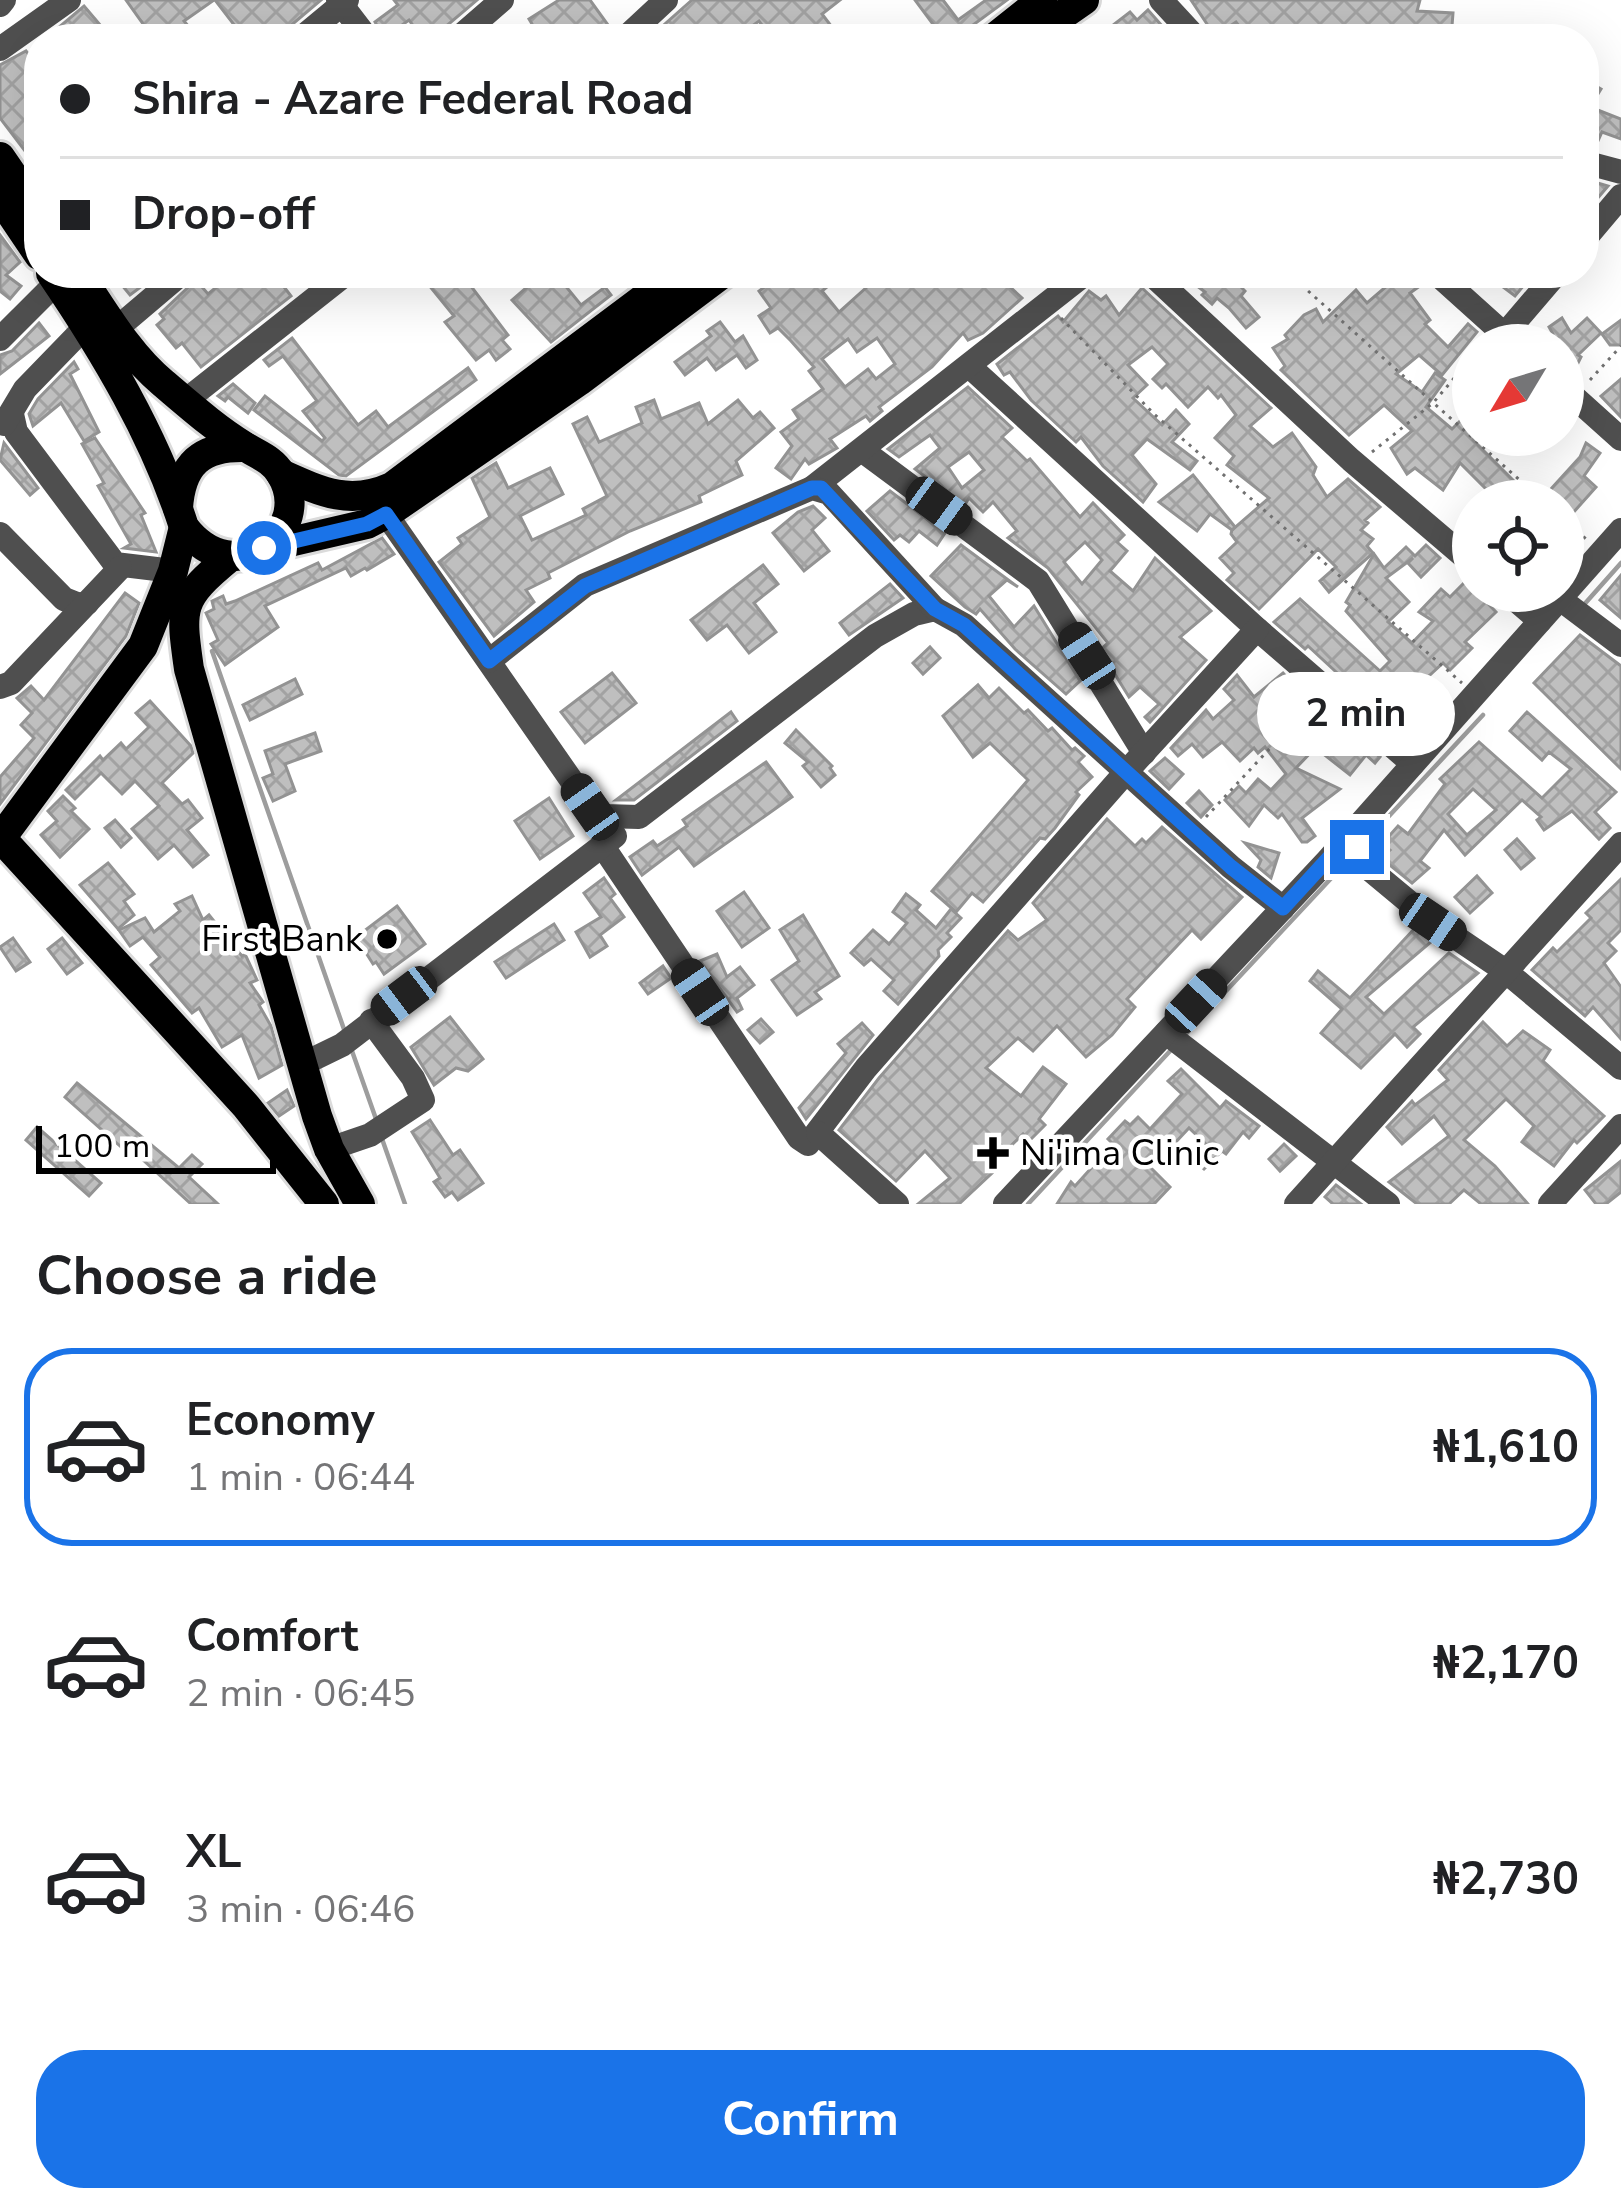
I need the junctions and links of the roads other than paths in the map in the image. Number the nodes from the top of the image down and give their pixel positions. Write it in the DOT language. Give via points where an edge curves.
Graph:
graph roads {
  1 [pos="69,0"];
  2 [pos="502,0"];
  3 [pos="666,0"];
  4 [pos="1161,0"];
  5 [pos="342,2"];
  6 [pos="35,24"];
  7 [pos="317,24"];
  8 [pos="474,24"];
  9 [pos="640,24"];
  10 [pos="1183,24"];
  11 [pos="0,157"];
  12 [pos="24,192"];
  13 [pos="1621,196"];
  14 [pos="0,197"];
  15 [pos="1599,222"];
  16 [pos="24,233"];
  17 [pos="50,288"];
  18 [pos="71,288"];
  19 [pos="160,288"];
  20 [pos="328,288"];
  21 [pos="649,288"];
  22 [pos="700,288"];
  23 [pos="1067,288"];
  24 [pos="1166,288"];
  25 [pos="1453,288"];
  26 [pos="1546,288"];
  27 [pos="1492,324"];
  28 [pos="1521,324"];
  29 [pos="101,327"];
  30 [pos="0,339"];
  31 [pos="969,366"];
  32 [pos="569,372"];
  33 [pos="185,401"];
  34 [pos="1584,406"];
  35 [pos="6,422"];
  36 [pos="1621,439"];
  37 [pos="245,447"];
  38 [pos="862,451"];
  39 [pos="281,474"];
  40 [pos="812,488"];
  41 [pos="386,514"];
  42 [pos="181,518"];
  43 [pos="1621,530"];
  44 [pos="2,541"];
  45 [pos="1452,546"];
  46 [pos="264,548"];
  47 [pos="230,557"];
  48 [pos="120,568"];
  49 [pos="173,571"];
  50 [pos="1584,583"];
  51 [pos="87,603"];
  52 [pos="935,609"];
  53 [pos="1530,612"];
  54 [pos="1560,612"];
  55 [pos="1578,612"];
  56 [pos="1540,621"];
  57 [pos="1257,629"];
  58 [pos="1621,645"];
  59 [pos="489,661"];
  60 [pos="0,687"];
  61 [pos="1135,763"];
  62 [pos="1413,764"];
  63 [pos="639,817"];
  64 [pos="0,838"];
  65 [pos="1621,844"];
  66 [pos="602,845"];
  67 [pos="1355,850"];
  68 [pos="1283,908"];
  69 [pos="1504,970"];
  70 [pos="357,1033"];
  71 [pos="1176,1040"];
  72 [pos="303,1064"];
  73 [pos="1621,1067"];
  74 [pos="1621,1126"];
  75 [pos="818,1133"];
  76 [pos="329,1149"];
  77 [pos="1334,1161"];
  78 [pos="324,1204"];
  79 [pos="361,1204"];
  80 [pos="897,1204"];
  81 [pos="1005,1204"];
  82 [pos="1296,1204"];
  83 [pos="1388,1204"];
  84 [pos="1550,1204"];
  1 -- 6 [label="street"];
  2 -- 8 [label="street"];
  3 -- 9 [label="street"];
  4 -- 10 [label="street"];
  5 -- 7 [label="street"];
  11 -- 12 [label="main road"];
  13 -- 15 [label="street"];
  14 -- 16 [label="main road"];
  17 -- 30 [label="street"];
  18 -- 29 [label="main road"];
  19 -- 29 [label="street"];
  20 -- 33 [label="street"];
  21 -- 32 [label="main road"];
  22 -- 32 [label="main road"];
  23 -- 31 [label="street"];
  24 -- 45 [label="street"];
  25 -- 27 [label="street"];
  26 -- 28 [label="street"];
  29 -- 33 [label="main road"];
  29 -- 35 [label="street" via="25,389"];
  29 -- 42 [label="main road"];
  31 -- 38 [label="street"];
  31 -- 57 [label="street"];
  32 -- 39 [label="main road" via="371,496 328,495"];
  32 -- 41 [label="main road"];
  33 -- 37 [label="main road"];
  34 -- 36 [label="street"];
  35 -- 48 [label="street"];
  37 -- 39 [label="main road"];
  37 -- 42 [label="main road" via="224,446 188,468 179,487"];
  38 -- 40 [label="street"];
  38 -- 61 [label="street" via="1038,581"];
  39 -- 46 [label="main road" via="287,514"];
  40 -- 52 [label="street" via="829,493"];
  40 -- 59 [label="street" via="585,586"];
  41 -- 46 [label="main road"];
  41 -- 59 [label="street"];
  42 -- 47 [label="main road" via="195,542"];
  42 -- 49 [label="main road"];
  43 -- 50 [label="street"];
  44 -- 51 [label="street" via="64,599"];
  46 -- 47 [label="main road"];
  47 -- 72 [label="main road" via="194,590 182,623"];
  48 -- 49 [label="street"];
  48 -- 51 [label="street"];
  49 -- 64 [label="main road" via="143,646"];
  51 -- 60 [label="street"];
  52 -- 61 [label="street"];
  52 -- 63 [label="street" via="875,636"];
  53 -- 56 [label="street"];
  54 -- 56 [label="street"];
  55 -- 58 [label="street"];
  56 -- 62 [label="street"];
  57 -- 61 [label="street"];
  57 -- 62 [label="street"];
  59 -- 63 [label="street" via="590,807 604,816"];
  61 -- 68 [label="street" via="1192,832"];
  61 -- 75 [label="street"];
  62 -- 67 [label="street"];
  63 -- 66 [label="street"];
  64 -- 78 [label="main road" via="246,1106"];
  65 -- 69 [label="street"];
  66 -- 70 [label="street"];
  66 -- 75 [label="street" via="799,1138 808,1144"];
  67 -- 68 [label="street"];
  67 -- 69 [label="street" via="1433,922"];
  68 -- 71 [label="street"];
  69 -- 73 [label="street"];
  69 -- 77 [label="street"];
  70 -- 72 [label="street"];
  70 -- 76 [label="street" via="423,1100 377,1131"];
  71 -- 77 [label="street"];
  71 -- 81 [label="street"];
  72 -- 76 [label="main road"];
  74 -- 84 [label="street"];
  75 -- 80 [label="street"];
  76 -- 79 [label="main road"];
  77 -- 82 [label="street"];
  77 -- 83 [label="street"];
}
